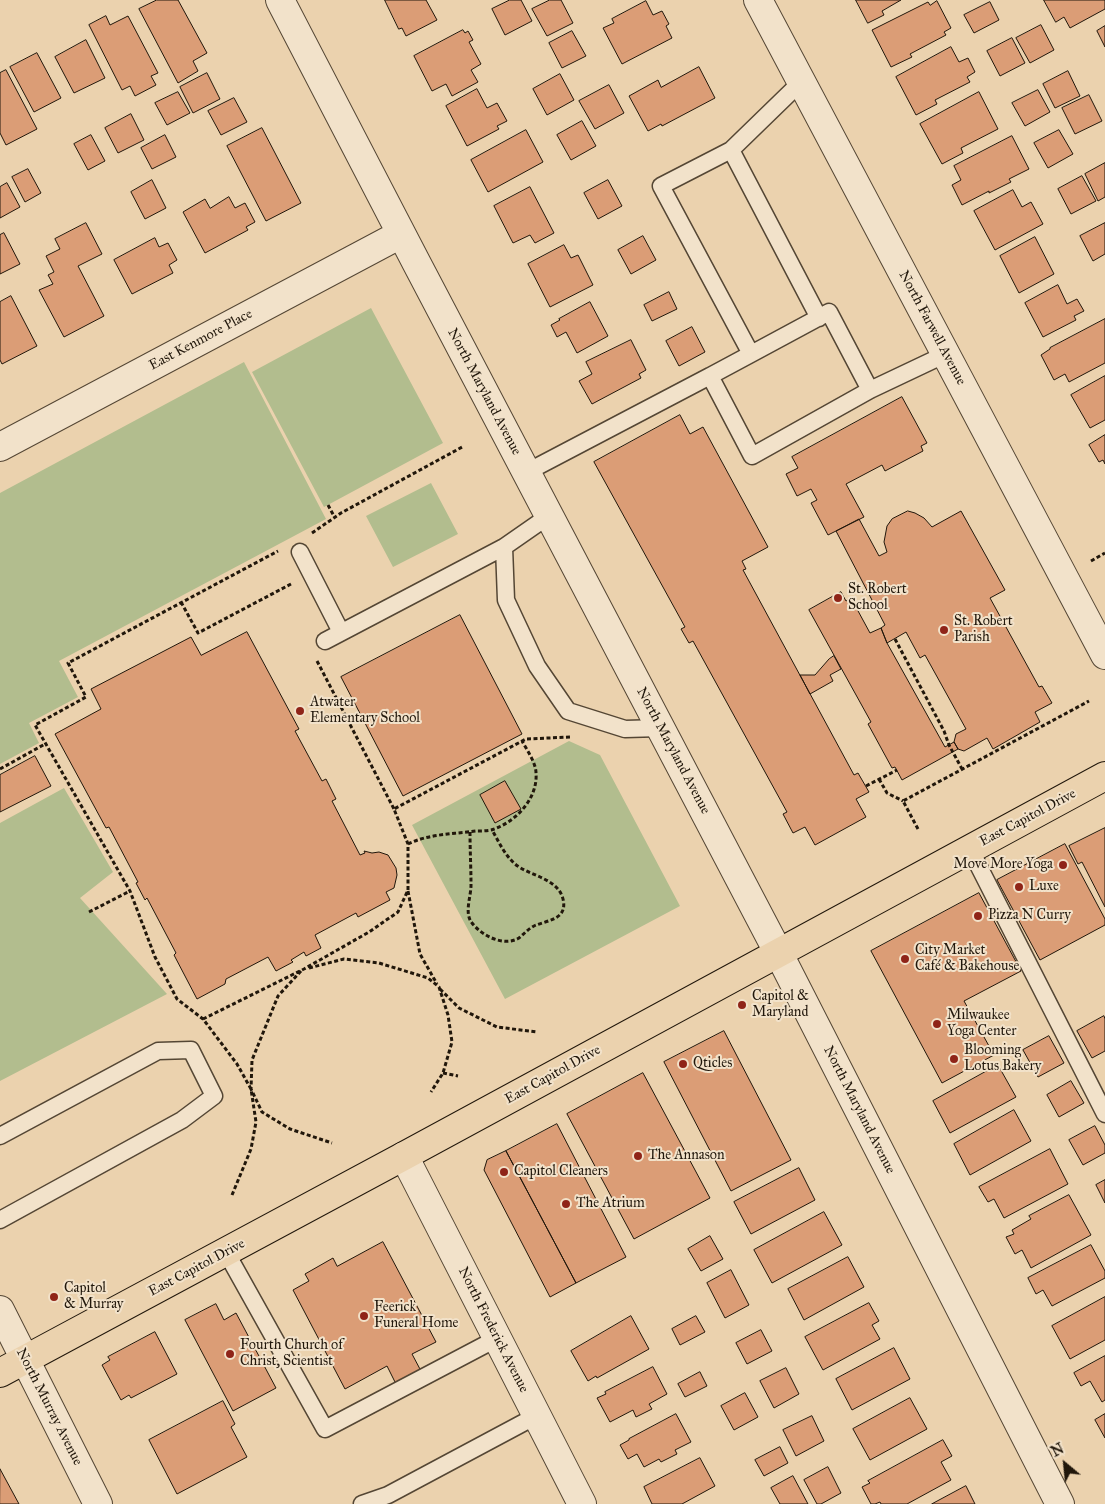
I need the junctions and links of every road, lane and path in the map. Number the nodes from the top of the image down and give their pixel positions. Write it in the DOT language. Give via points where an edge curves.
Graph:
graph roads {
  1 [pos="280,0"];
  2 [pos="758,0"];
  3 [pos="801,82"];
  4 [pos="731,150"];
  5 [pos="401,234"];
  6 [pos="819,318"];
  7 [pos="751,354"];
  8 [pos="946,354"];
  9 [pos="710,376"];
  10 [pos="870,390"];
  11 [pos="464,446"];
  12 [pos="0,447"];
  13 [pos="526,472"];
  14 [pos="328,505"];
  15 [pos="550,515"];
  16 [pos="335,518"];
  17 [pos="310,534"];
  18 [pos="504,546"];
  19 [pos="284,548"];
  20 [pos="300,552"];
  21 [pos="1105,553"];
  22 [pos="1091,561"];
  23 [pos="311,574"];
  24 [pos="181,602"];
  25 [pos="341,632"];
  26 [pos="895,639"];
  27 [pos="325,641"];
  28 [pos="1105,655"];
  29 [pos="1089,701"];
  30 [pos="661,728"];
  31 [pos="578,737"];
  32 [pos="522,741"];
  33 [pos="45,744"];
  34 [pos="0,769"];
  35 [pos="962,769"];
  36 [pos="896,770"];
  37 [pos="1105,776"];
  38 [pos="880,779"];
  39 [pos="866,786"];
  40 [pos="903,801"];
  41 [pos="394,809"];
  42 [pos="918,829"];
  43 [pos="492,830"];
  44 [pos="470,832"];
  45 [pos="408,844"];
  46 [pos="970,849"];
  47 [pos="408,890"];
  48 [pos="130,891"];
  49 [pos="89,912"];
  50 [pos="778,952"];
  51 [pos="304,969"];
  52 [pos="439,987"];
  53 [pos="203,1019"];
  54 [pos="537,1032"];
  55 [pos="443,1073"];
  56 [pos="458,1076"];
  57 [pos="251,1089"];
  58 [pos="431,1092"];
  59 [pos="1105,1114"];
  60 [pos="0,1136"];
  61 [pos="332,1143"];
  62 [pos="404,1156"];
  63 [pos="232,1195"];
  64 [pos="0,1220"];
  65 [pos="226,1252"];
  66 [pos="0,1310"];
  67 [pos="496,1339"];
  68 [pos="26,1360"];
  69 [pos="0,1374"];
  70 [pos="536,1416"];
  71 [pos="390,1500"];
  72 [pos="98,1504"];
  73 [pos="362,1504"];
  74 [pos="582,1504"];
  75 [pos="1060,1504"];
  1 -- 5 [label="street, North Maryland Avenue"];
  2 -- 3 [label="street, North Farwell Avenue"];
  3 -- 4 [label="lane"];
  3 -- 8 [label="street, North Farwell Avenue"];
  4 -- 6 [label="lane"];
  4 -- 7 [label="lane" via="661,186"];
  5 -- 12 [label="street, East Kenmore Place"];
  5 -- 13 [label="street, North Maryland Avenue"];
  6 -- 7 [label="lane"];
  6 -- 10 [label="lane" via="829,312"];
  7 -- 9 [label="lane"];
  8 -- 10 [label="lane"];
  8 -- 28 [label="street, North Farwell Avenue"];
  9 -- 10 [label="lane" via="752,456"];
  9 -- 13 [label="lane"];
  11 -- 16 [label="path"];
  13 -- 15 [label="street, North Maryland Avenue"];
  14 -- 16 [label="path"];
  15 -- 18 [label="lane"];
  15 -- 30 [label="street, North Maryland Avenue"];
  16 -- 17 [label="path"];
  18 -- 25 [label="lane"];
  18 -- 30 [label="lane" via="506,600 537,666 568,711 625,729"];
  19 -- 24 [label="path"];
  20 -- 23 [label="lane"];
  21 -- 22 [label="path"];
  23 -- 24 [label="path" via="198,633"];
  23 -- 25 [label="lane"];
  24 -- 33 [label="path" via="68,662 86,697 35,725"];
  25 -- 27 [label="lane"];
  26 -- 35 [label="path"];
  27 -- 41 [label="path" via="312,653"];
  29 -- 35 [label="path"];
  30 -- 50 [label="street, North Maryland Avenue"];
  31 -- 32 [label="path"];
  32 -- 41 [label="path"];
  32 -- 43 [label="path" via="536,772 532,798 510,820"];
  33 -- 34 [label="path"];
  33 -- 48 [label="path"];
  35 -- 40 [label="path"];
  36 -- 38 [label="path"];
  37 -- 46 [label="main road, East Capitol Drive"];
  38 -- 39 [label="path"];
  38 -- 40 [label="path" via="887,793"];
  40 -- 42 [label="path"];
  41 -- 45 [label="path"];
  43 -- 44 [label="path"];
  43 -- 44 [label="path" via="505,855 517,866 559,889 563,899 563,911 555,920 531,927 518,938 508,941 483,933 471,922"];
  44 -- 45 [label="path" via="419,838"];
  45 -- 47 [label="path"];
  46 -- 50 [label="main road, East Capitol Drive"];
  46 -- 59 [label="lane"];
  47 -- 51 [label="path" via="398,912"];
  47 -- 52 [label="path" via="420,954"];
  48 -- 49 [label="path"];
  48 -- 53 [label="path" via="155,957 177,999"];
  50 -- 62 [label="main road, East Capitol Drive"];
  50 -- 75 [label="street, North Maryland Avenue"];
  51 -- 52 [label="path" via="344,959 379,963 428,978"];
  51 -- 53 [label="path"];
  51 -- 57 [label="path" via="278,996 252,1060"];
  52 -- 54 [label="path" via="459,1008 497,1027"];
  52 -- 55 [label="path" via="452,1042"];
  53 -- 57 [label="path" via="237,1064"];
  55 -- 56 [label="path"];
  55 -- 58 [label="path"];
  57 -- 61 [label="path" via="262,1112 290,1129"];
  57 -- 63 [label="path" via="256,1122 251,1148"];
  60 -- 64 [label="lane" via="158,1051 191,1050 214,1096 182,1120"];
  62 -- 65 [label="main road, East Capitol Drive"];
  62 -- 67 [label="street, North Frederick Avenue"];
  65 -- 67 [label="lane" via="325,1428"];
  65 -- 68 [label="main road, East Capitol Drive"];
  66 -- 68 [label="street, North Murray Avenue"];
  67 -- 70 [label="street, North Frederick Avenue"];
  68 -- 69 [label="main road, East Capitol Drive"];
  68 -- 72 [label="street, North Murray Avenue"];
  70 -- 71 [label="lane"];
  70 -- 74 [label="street, North Frederick Avenue"];
  71 -- 73 [label="lane"];
}
